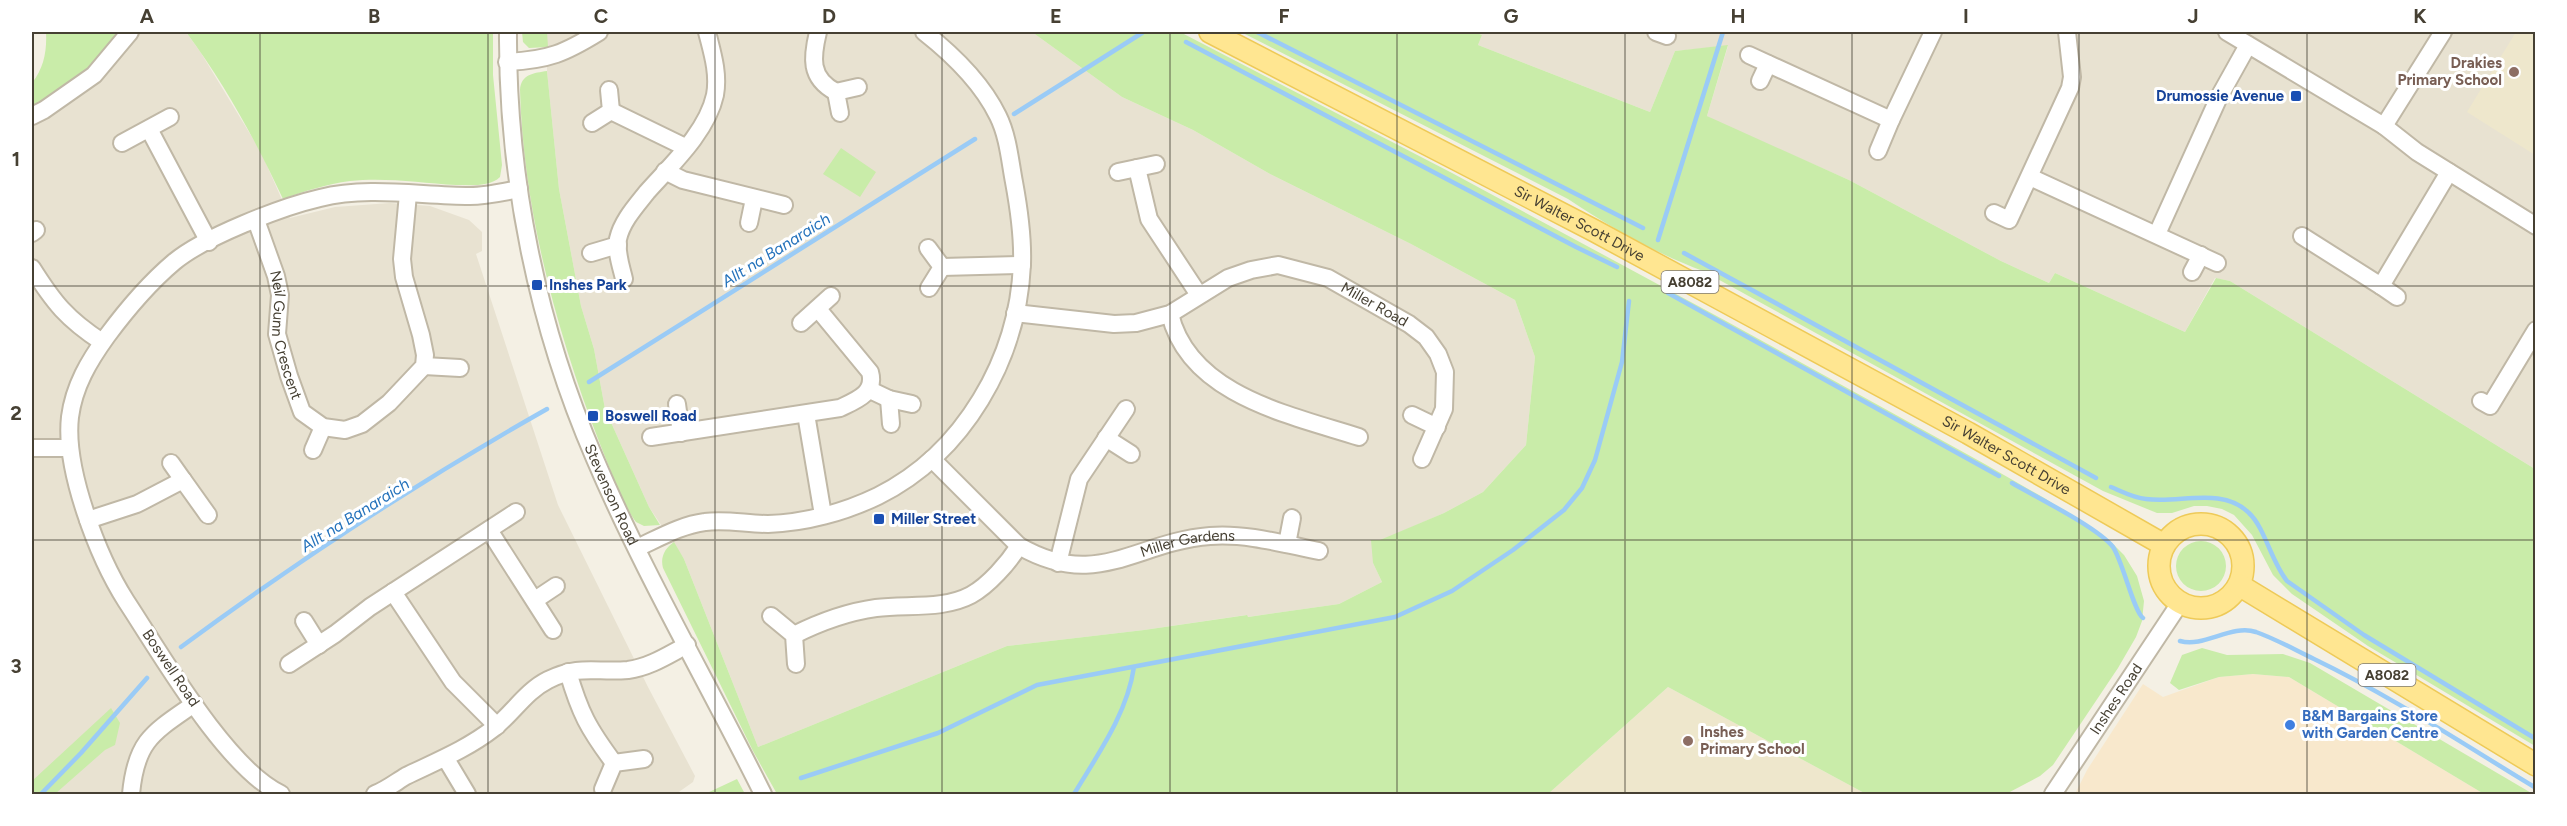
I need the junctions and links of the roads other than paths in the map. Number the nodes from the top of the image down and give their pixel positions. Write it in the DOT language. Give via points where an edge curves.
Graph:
graph roads {
  1 [pos="130,32"];
  2 [pos="508,32"];
  3 [pos="599,32"];
  4 [pos="707,32"];
  5 [pos="818,32"];
  6 [pos="924,32"];
  7 [pos="1210,32"];
  8 [pos="1933,32"];
  9 [pos="2067,32"];
  10 [pos="2227,32"];
  11 [pos="2443,32"];
  12 [pos="2248,45"];
  13 [pos="1749,55"];
  14 [pos="507,62"];
  15 [pos="1768,64"];
  16 [pos="1760,81"];
  17 [pos="858,87"];
  18 [pos="609,90"];
  19 [pos="836,92"];
  20 [pos="612,111"];
  21 [pos="840,113"];
  22 [pos="32,116"];
  23 [pos="170,117"];
  24 [pos="1892,120"];
  25 [pos="592,123"];
  26 [pos="2384,126"];
  27 [pos="149,129"];
  28 [pos="122,143"];
  29 [pos="685,147"];
  30 [pos="1878,151"];
  31 [pos="1156,164"];
  32 [pos="1137,168"];
  33 [pos="666,171"];
  34 [pos="1118,172"];
  35 [pos="2449,172"];
  36 [pos="2030,177"];
  37 [pos="519,189"];
  38 [pos="408,194"];
  39 [pos="754,199"];
  40 [pos="784,205"];
  41 [pos="1994,213"];
  42 [pos="256,220"];
  43 [pos="749,224"];
  44 [pos="2535,226"];
  45 [pos="2157,234"];
  46 [pos="2302,236"];
  47 [pos="209,242"];
  48 [pos="618,245"];
  49 [pos="928,248"];
  50 [pos="591,253"];
  51 [pos="2201,255"];
  52 [pos="2217,263"];
  53 [pos="1022,265"];
  54 [pos="942,267"];
  55 [pos="32,268"];
  56 [pos="2192,272"];
  57 [pos="624,279"];
  58 [pos="2381,286"];
  59 [pos="929,288"];
  60 [pos="1199,295"];
  61 [pos="831,296"];
  62 [pos="2397,297"];
  63 [pos="818,309"];
  64 [pos="1015,313"];
  65 [pos="1170,314"];
  66 [pos="801,323"];
  67 [pos="2535,330"];
  68 [pos="102,342"];
  69 [pos="424,366"];
  70 [pos="460,368"];
  71 [pos="870,390"];
  72 [pos="889,399"];
  73 [pos="2481,401"];
  74 [pos="677,404"];
  75 [pos="912,404"];
  76 [pos="1126,409"];
  77 [pos="806,414"];
  78 [pos="1412,415"];
  79 [pos="891,424"];
  80 [pos="322,427"];
  81 [pos="1437,427"];
  82 [pos="681,433"];
  83 [pos="1359,436"];
  84 [pos="651,438"];
  85 [pos="1106,438"];
  86 [pos="32,448"];
  87 [pos="70,448"];
  88 [pos="313,450"];
  89 [pos="1131,454"];
  90 [pos="932,459"];
  91 [pos="1422,459"];
  92 [pos="171,463"];
  93 [pos="183,480"];
  94 [pos="516,512"];
  95 [pos="208,515"];
  96 [pos="823,515"];
  97 [pos="1292,518"];
  98 [pos="88,520"];
  99 [pos="489,530"];
  100 [pos="1287,544"];
  101 [pos="2164,544"];
  102 [pos="1019,546"];
  103 [pos="637,548"];
  104 [pos="1319,551"];
  105 [pos="1058,563"];
  106 [pos="2239,585"];
  107 [pos="556,586"];
  108 [pos="393,592"];
  109 [pos="535,600"];
  110 [pos="2180,603"];
  111 [pos="771,616"];
  112 [pos="303,621"];
  113 [pos="553,630"];
  114 [pos="794,635"];
  115 [pos="319,645"];
  116 [pos="687,645"];
  117 [pos="289,664"];
  118 [pos="796,664"];
  119 [pos="568,672"];
  120 [pos="194,704"];
  121 [pos="497,726"];
  122 [pos="446,759"];
  123 [pos="644,759"];
  124 [pos="614,763"];
  125 [pos="2535,765"];
  126 [pos="603,789"];
  127 [pos="131,795"];
  128 [pos="281,795"];
  129 [pos="375,795"];
  130 [pos="467,795"];
  131 [pos="763,795"];
  132 [pos="2053,795"];
  1 -- 22 [label="street" via="94,75"];
  2 -- 14 [label="street, Stevenson Road"];
  3 -- 14 [label="street" via="553,57"];
  4 -- 29 [label="street" via="717,79 714,96 708,114"];
  5 -- 19 [label="street" via="813,67 820,80"];
  6 -- 53 [label="street" via="974,80 998,116 1019,209"];
  7 -- 101 [label="main road, Sir Walter Scott Drive / A8082" via="1593,230"];
  8 -- 24 [label="street"];
  9 -- 36 [label="street" via="2070,88"];
  10 -- 12 [label="street"];
  11 -- 26 [label="street"];
  12 -- 26 [label="street"];
  12 -- 45 [label="street"];
  13 -- 15 [label="street"];
  14 -- 37 [label="street, Stevenson Road"];
  15 -- 16 [label="street"];
  15 -- 24 [label="street"];
  17 -- 19 [label="street"];
  18 -- 20 [label="street"];
  19 -- 21 [label="street"];
  20 -- 25 [label="street"];
  20 -- 29 [label="street"];
  23 -- 27 [label="street"];
  24 -- 30 [label="street"];
  26 -- 35 [label="street"];
  27 -- 28 [label="street"];
  27 -- 47 [label="street"];
  29 -- 33 [label="street"];
  31 -- 32 [label="street"];
  32 -- 34 [label="street"];
  32 -- 60 [label="street" via="1149,219"];
  33 -- 39 [label="street" via="683,180"];
  33 -- 48 [label="street" via="632,211"];
  35 -- 44 [label="street"];
  35 -- 58 [label="street"];
  36 -- 41 [label="street" via="2009,220"];
  36 -- 45 [label="street"];
  37 -- 38 [label="street, Boswell Road" via="472,196"];
  37 -- 103 [label="street, Stevenson Road" via="537,285 564,379 595,459"];
  38 -- 42 [label="street, Boswell Road" via="380,191 331,196"];
  38 -- 69 [label="street" via="402,259 422,335"];
  39 -- 40 [label="street"];
  39 -- 43 [label="street"];
  42 -- 47 [label="street, Boswell Road"];
  42 -- 80 [label="street, Neil Gunn Crescent" via="278,285 277,334 289,375 302,412"];
  45 -- 51 [label="street"];
  46 -- 58 [label="street" via="2321,239"];
  47 -- 68 [label="street, Boswell Road" via="176,260 148,285"];
  48 -- 50 [label="street"];
  48 -- 57 [label="street"];
  49 -- 54 [label="street"];
  51 -- 52 [label="street"];
  51 -- 56 [label="street"];
  53 -- 54 [label="street"];
  53 -- 64 [label="street"];
  54 -- 59 [label="street"];
  55 -- 68 [label="street" via="55,304 76,325"];
  58 -- 62 [label="street"];
  60 -- 65 [label="street, Miller Road"];
  60 -- 81 [label="street, Miller Road" via="1228,278 1278,265 1328,278 1426,337 1445,372 1444,410"];
  61 -- 63 [label="street"];
  63 -- 66 [label="street"];
  63 -- 71 [label="street" via="870,372"];
  64 -- 65 [label="street, Miller Road" via="1114,324"];
  64 -- 90 [label="street" via="991,382 962,429"];
  65 -- 83 [label="street" via="1174,333 1201,368 1238,393 1263,407"];
  67 -- 73 [label="street" via="2490,406"];
  68 -- 87 [label="street, Boswell Road" via="75,391"];
  69 -- 70 [label="street"];
  69 -- 80 [label="street" via="389,403 362,424 345,430"];
  71 -- 72 [label="street"];
  71 -- 77 [label="street" via="861,399 840,408"];
  72 -- 75 [label="street"];
  72 -- 79 [label="street"];
  74 -- 82 [label="street"];
  76 -- 85 [label="street"];
  77 -- 82 [label="street"];
  77 -- 96 [label="street"];
  78 -- 81 [label="street"];
  80 -- 88 [label="street"];
  81 -- 91 [label="street, Miller Road"];
  82 -- 84 [label="street"];
  85 -- 89 [label="street"];
  85 -- 105 [label="street" via="1074,490"];
  86 -- 87 [label="street"];
  87 -- 98 [label="street, Boswell Road"];
  90 -- 96 [label="street" via="879,496"];
  90 -- 102 [label="street, Miller Gardens"];
  92 -- 93 [label="street"];
  93 -- 95 [label="street"];
  93 -- 98 [label="street" via="137,504"];
  94 -- 99 [label="street"];
  96 -- 103 [label="street" via="770,524 705,522 678,529"];
  97 -- 100 [label="street"];
  98 -- 120 [label="street, Boswell Road" via="102,558 123,595"];
  99 -- 108 [label="street"];
  99 -- 109 [label="street"];
  100 -- 104 [label="street, Miller Gardens"];
  100 -- 105 [label="street, Miller Gardens" via="1211,536 1181,540 1097,565"];
  101 -- 106 [label="main road" via="2172,534 2189,525 2221,528 2241,553 2243,572"];
  101 -- 110 [label="main road" via="2158,571 2162,584"];
  102 -- 105 [label="street, Miller Gardens"];
  102 -- 114 [label="street" via="987,582 955,601 875,608 821,621"];
  103 -- 116 [label="street, Stevenson Road"];
  106 -- 110 [label="main road" via="2220,604 2207,608"];
  106 -- 125 [label="main road, A8082"];
  107 -- 109 [label="street"];
  108 -- 115 [label="street"];
  108 -- 121 [label="street" via="453,682"];
  109 -- 113 [label="street"];
  110 -- 132 [label="street, Inshes Road"];
  111 -- 114 [label="street"];
  112 -- 115 [label="street"];
  114 -- 118 [label="street"];
  115 -- 117 [label="street"];
  116 -- 119 [label="street" via="649,665 628,670"];
  116 -- 131 [label="street, Stevenson Road"];
  119 -- 121 [label="street" via="546,681"];
  119 -- 124 [label="street" via="581,715"];
  120 -- 127 [label="street" via="144,742 134,767"];
  120 -- 128 [label="street, Boswell Road" via="244,766 267,788"];
  121 -- 122 [label="street"];
  122 -- 129 [label="street"];
  122 -- 130 [label="street"];
  123 -- 124 [label="street"];
  124 -- 126 [label="street"];
}
